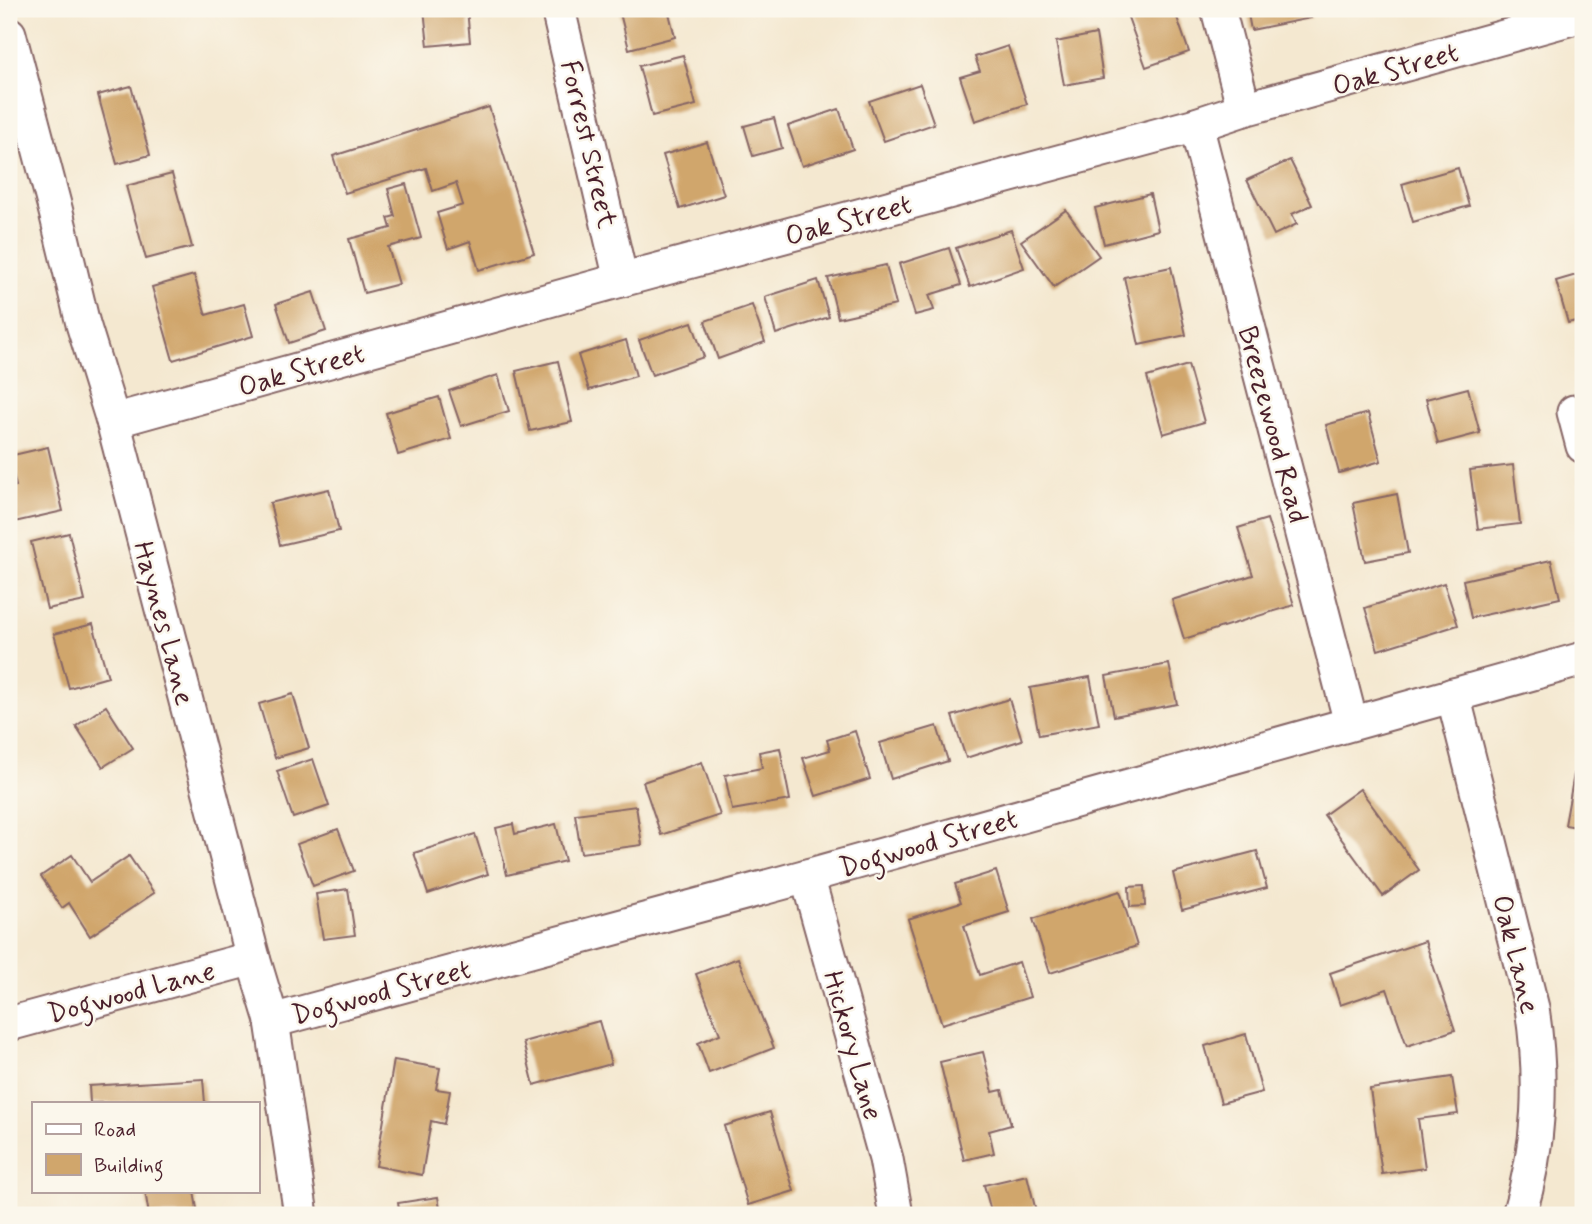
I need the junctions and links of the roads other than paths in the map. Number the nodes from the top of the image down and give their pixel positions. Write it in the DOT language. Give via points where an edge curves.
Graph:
graph roads {
  1 [pos="558,9"];
  2 [pos="1217,9"];
  3 [pos="1583,15"];
  4 [pos="9,34"];
  5 [pos="1244,109"];
  6 [pos="1196,125"];
  7 [pos="621,280"];
  8 [pos="1574,411"];
  9 [pos="113,421"];
  10 [pos="1583,446"];
  11 [pos="1583,659"];
  12 [pos="1453,695"];
  13 [pos="1352,723"];
  14 [pos="807,876"];
  15 [pos="253,958"];
  16 [pos="272,1021"];
  17 [pos="9,1024"];
  18 [pos="301,1215"];
  19 [pos="897,1215"];
  20 [pos="1519,1215"];
  1 -- 7 [label="street, Forrest Street"];
  2 -- 5 [label="street"];
  3 -- 5 [label="street, Oak Street"];
  4 -- 9 [label="street, Haynes Lane" via="83,324"];
  5 -- 6 [label="street, Oak Street"];
  6 -- 7 [label="street, Oak Street"];
  6 -- 13 [label="street, Breezewood Road"];
  7 -- 9 [label="street, Oak Street"];
  8 -- 10 [label="street"];
  9 -- 15 [label="street, Haynes Lane"];
  11 -- 12 [label="street, Dogwood Street"];
  12 -- 13 [label="street, Dogwood Street"];
  12 -- 20 [label="street, Oak Lane" via="1537,1040 1537,1135"];
  13 -- 14 [label="street, Dogwood Street"];
  14 -- 16 [label="street, Dogwood Street"];
  14 -- 19 [label="street, Hickory Lane" via="886,1159"];
  15 -- 16 [label="street, Haynes Lane"];
  15 -- 17 [label="street, Dogwood Lane"];
  16 -- 18 [label="street, Haynes Lane"];
}
